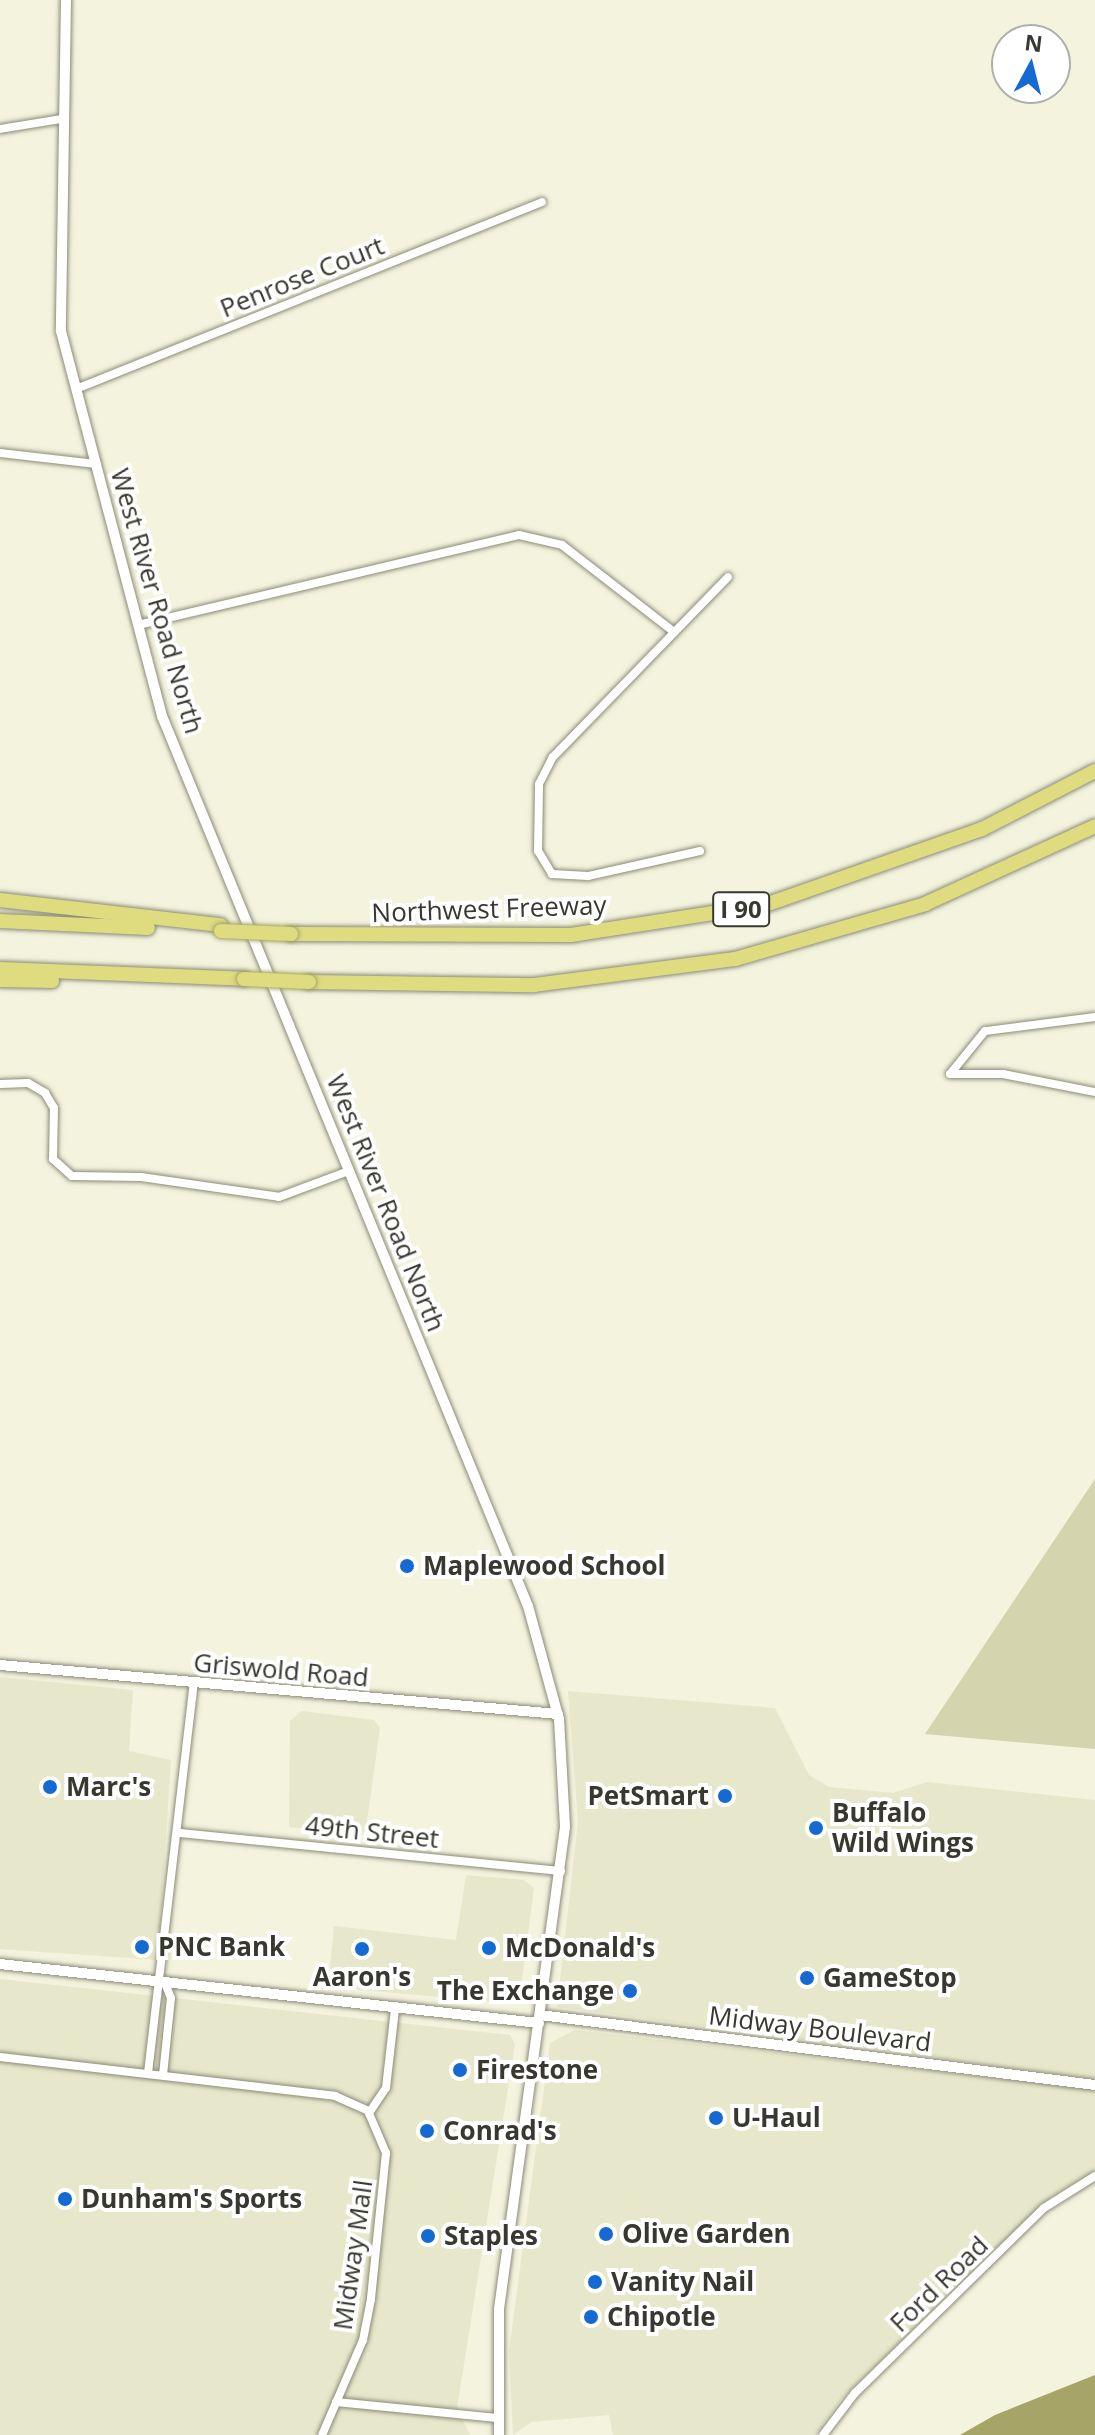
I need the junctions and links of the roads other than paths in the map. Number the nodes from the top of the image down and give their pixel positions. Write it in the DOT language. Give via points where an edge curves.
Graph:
graph roads {
  1 [pos="66,0"];
  2 [pos="61,119"];
  3 [pos="0,129"];
  4 [pos="542,202"];
  5 [pos="76,389"];
  6 [pos="0,453"];
  7 [pos="96,464"];
  8 [pos="728,577"];
  9 [pos="138,625"];
  10 [pos="673,631"];
  11 [pos="1095,771"];
  12 [pos="1095,826"];
  13 [pos="700,851"];
  14 [pos="0,900"];
  15 [pos="0,921"];
  16 [pos="221,928"];
  17 [pos="0,969"];
  18 [pos="175,977"];
  19 [pos="0,980"];
  20 [pos="1095,1017"];
  21 [pos="0,1084"];
  22 [pos="1095,1092"];
  23 [pos="349,1171"];
  24 [pos="0,1665"];
  25 [pos="194,1684"];
  26 [pos="558,1714"];
  27 [pos="179,1833"];
  28 [pos="561,1871"];
  29 [pos="0,1964"];
  30 [pos="165,1983"];
  31 [pos="395,2009"];
  32 [pos="540,2019"];
  33 [pos="0,2057"];
  34 [pos="148,2073"];
  35 [pos="163,2075"];
  36 [pos="1095,2085"];
  37 [pos="369,2113"];
  38 [pos="1095,2176"];
  39 [pos="336,2402"];
  40 [pos="497,2418"];
  41 [pos="322,2435"];
  42 [pos="499,2435"];
  43 [pos="823,2435"];
  1 -- 2 [label="street, West River Road North"];
  2 -- 3 [label="street"];
  2 -- 5 [label="street, West River Road North" via="61,331"];
  4 -- 5 [label="street, Penrose Court"];
  5 -- 7 [label="street, West River Road North"];
  6 -- 7 [label="street"];
  7 -- 9 [label="street, West River Road North"];
  8 -- 10 [label="street"];
  9 -- 10 [label="street" via="519,535 562,545"];
  9 -- 23 [label="street, West River Road North" via="162,716"];
  10 -- 13 [label="street" via="543,770 538,851 546,870 568,878"];
  11 -- 16 [label="highway, Northwest Freeway / I 90, bridge" via="970,835 765,905 571,935 361,937"];
  12 -- 18 [label="highway, I 90, bridge" via="925,904 735,959 534,985"];
  14 -- 16 [label="highway"];
  15 -- 16 [label="highway"];
  17 -- 18 [label="highway, I 90"];
  18 -- 19 [label="highway"];
  20 -- 22 [label="street" via="985,1031 950,1074 1003,1074"];
  21 -- 23 [label="street" via="28,1083 45,1093 54,1108 53,1159 72,1176 141,1177 279,1197"];
  23 -- 26 [label="street, West River Road North" via="528,1606"];
  24 -- 25 [label="street, Griswold Road"];
  25 -- 26 [label="street, Griswold Road"];
  25 -- 27 [label="street"];
  26 -- 28 [label="street, West River Road North" via="565,1782"];
  27 -- 28 [label="street, 49th Street"];
  27 -- 30 [label="street"];
  28 -- 32 [label="street, West River Road North"];
  29 -- 30 [label="street, Midway Boulevard"];
  30 -- 31 [label="street, Midway Boulevard"];
  30 -- 34 [label="street" via="156,1997"];
  30 -- 35 [label="street" via="171,1998"];
  31 -- 32 [label="street, Midway Boulevard"];
  31 -- 37 [label="street" via="386,2088"];
  32 -- 36 [label="street, Midway Boulevard"];
  32 -- 40 [label="street, West River Road North" via="499,2310"];
  33 -- 34 [label="street"];
  34 -- 35 [label="street"];
  35 -- 37 [label="street" via="335,2096"];
  37 -- 39 [label="street, Midway Mall" via="386,2153 371,2299"];
  38 -- 43 [label="street, Ford Road" via="1044,2208 855,2393"];
  39 -- 40 [label="street"];
  39 -- 41 [label="street, Midway Mall"];
  40 -- 42 [label="street, West River Road North"];
}
